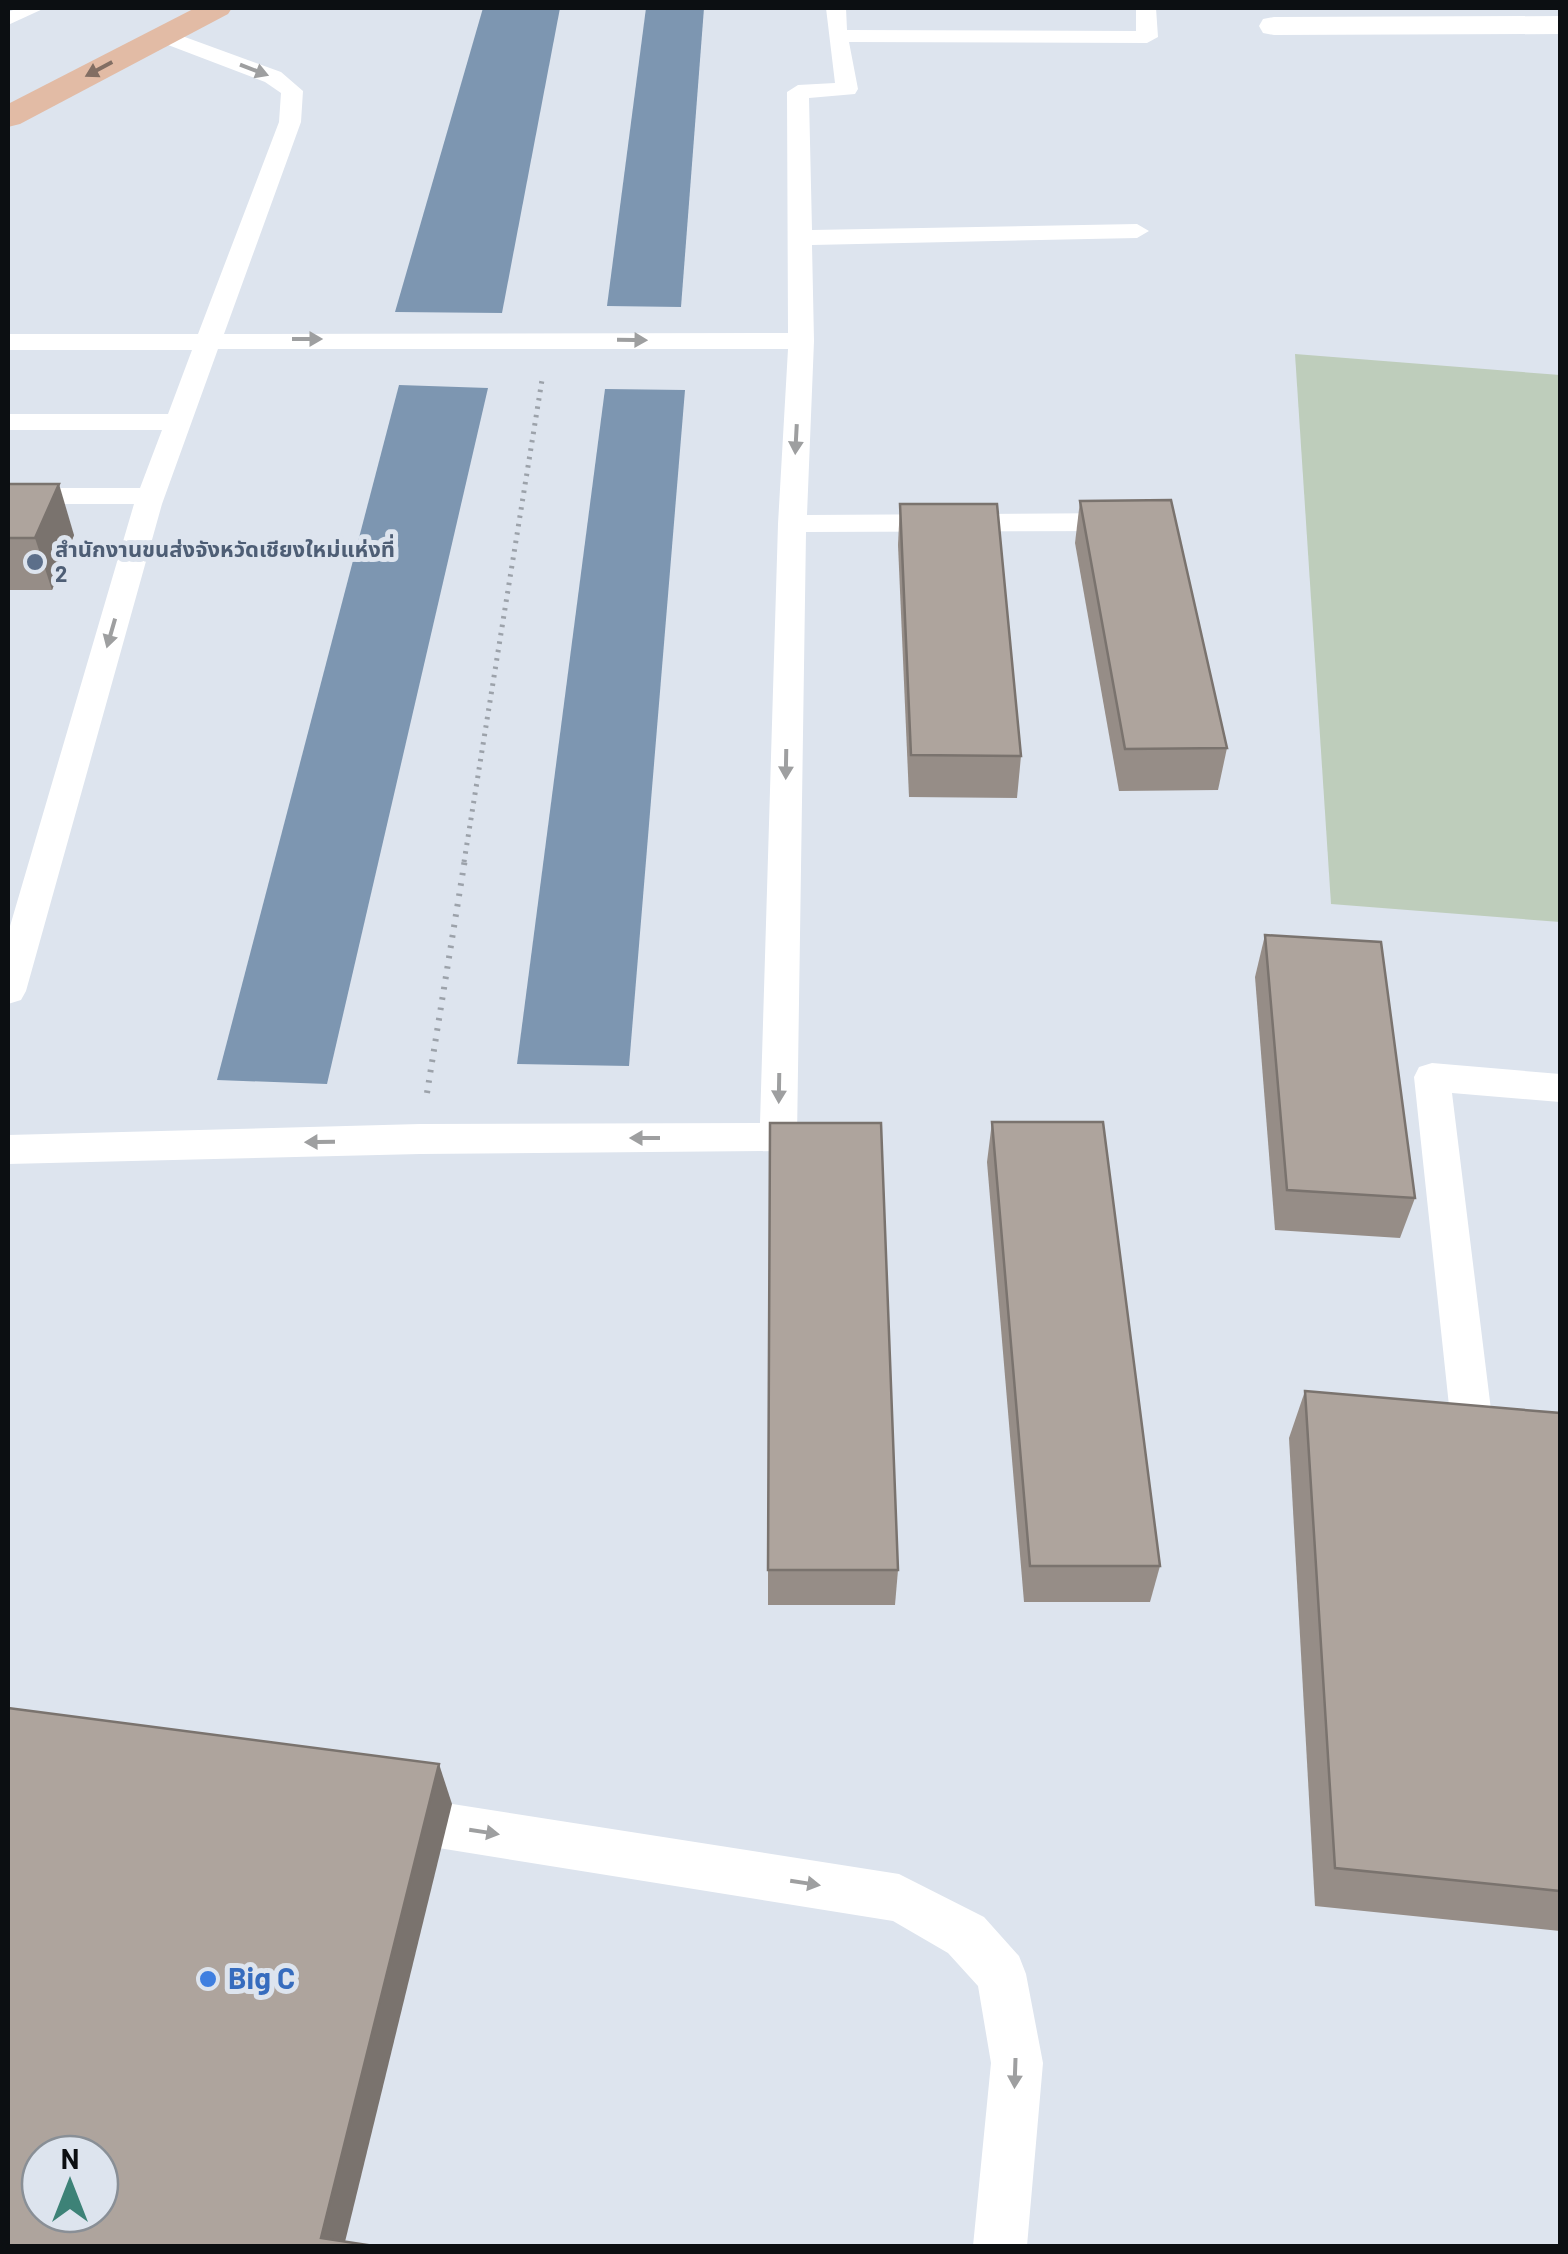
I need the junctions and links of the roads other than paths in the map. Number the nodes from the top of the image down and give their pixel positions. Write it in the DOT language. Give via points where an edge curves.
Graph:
graph roads {
  1 [pos="35,8"];
  2 [pos="217,8"];
  3 [pos="836,8"];
  4 [pos="1146,8"];
  5 [pos="8,19"];
  6 [pos="1560,25"];
  7 [pos="1274,26"];
  8 [pos="163,35"];
  9 [pos="837,36"];
  10 [pos="8,117"];
  11 [pos="1137,231"];
  12 [pos="800,238"];
  13 [pos="8,342"];
  14 [pos="209,342"];
  15 [pos="801,342"];
  16 [pos="8,422"];
  17 [pos="179,422"];
  18 [pos="8,496"];
  19 [pos="151,496"];
  20 [pos="1165,522"];
  21 [pos="792,524"];
  22 [pos="8,992"];
  23 [pos="1560,1088"];
  24 [pos="8,1150"];
  25 [pos="1560,1442"];
  26 [pos="356,1812"];
  27 [pos="1000,2246"];
  1 -- 5 [label="lane"];
  2 -- 8 [label="main road"];
  3 -- 9 [label="lane"];
  4 -- 9 [label="lane" via="1148,37"];
  6 -- 7 [label="street"];
  8 -- 10 [label="main road, one-way"];
  8 -- 14 [label="lane, one-way" via="273,77 292,91 290,122"];
  9 -- 12 [label="lane" via="847,89 798,92"];
  11 -- 12 [label="lane"];
  12 -- 15 [label="lane"];
  13 -- 14 [label="lane"];
  14 -- 15 [label="lane, one-way"];
  14 -- 17 [label="lane"];
  15 -- 21 [label="lane, one-way"];
  16 -- 17 [label="lane"];
  17 -- 19 [label="lane"];
  18 -- 19 [label="lane"];
  19 -- 22 [label="lane, one-way"];
  20 -- 21 [label="lane"];
  21 -- 24 [label="lane, one-way" via="778,1137"];
  23 -- 25 [label="lane" via="1432,1077 1473,1434"];
  26 -- 27 [label="lane, one-way" via="899,1898 966,1935 1001,1974 1016,2062"];
}
